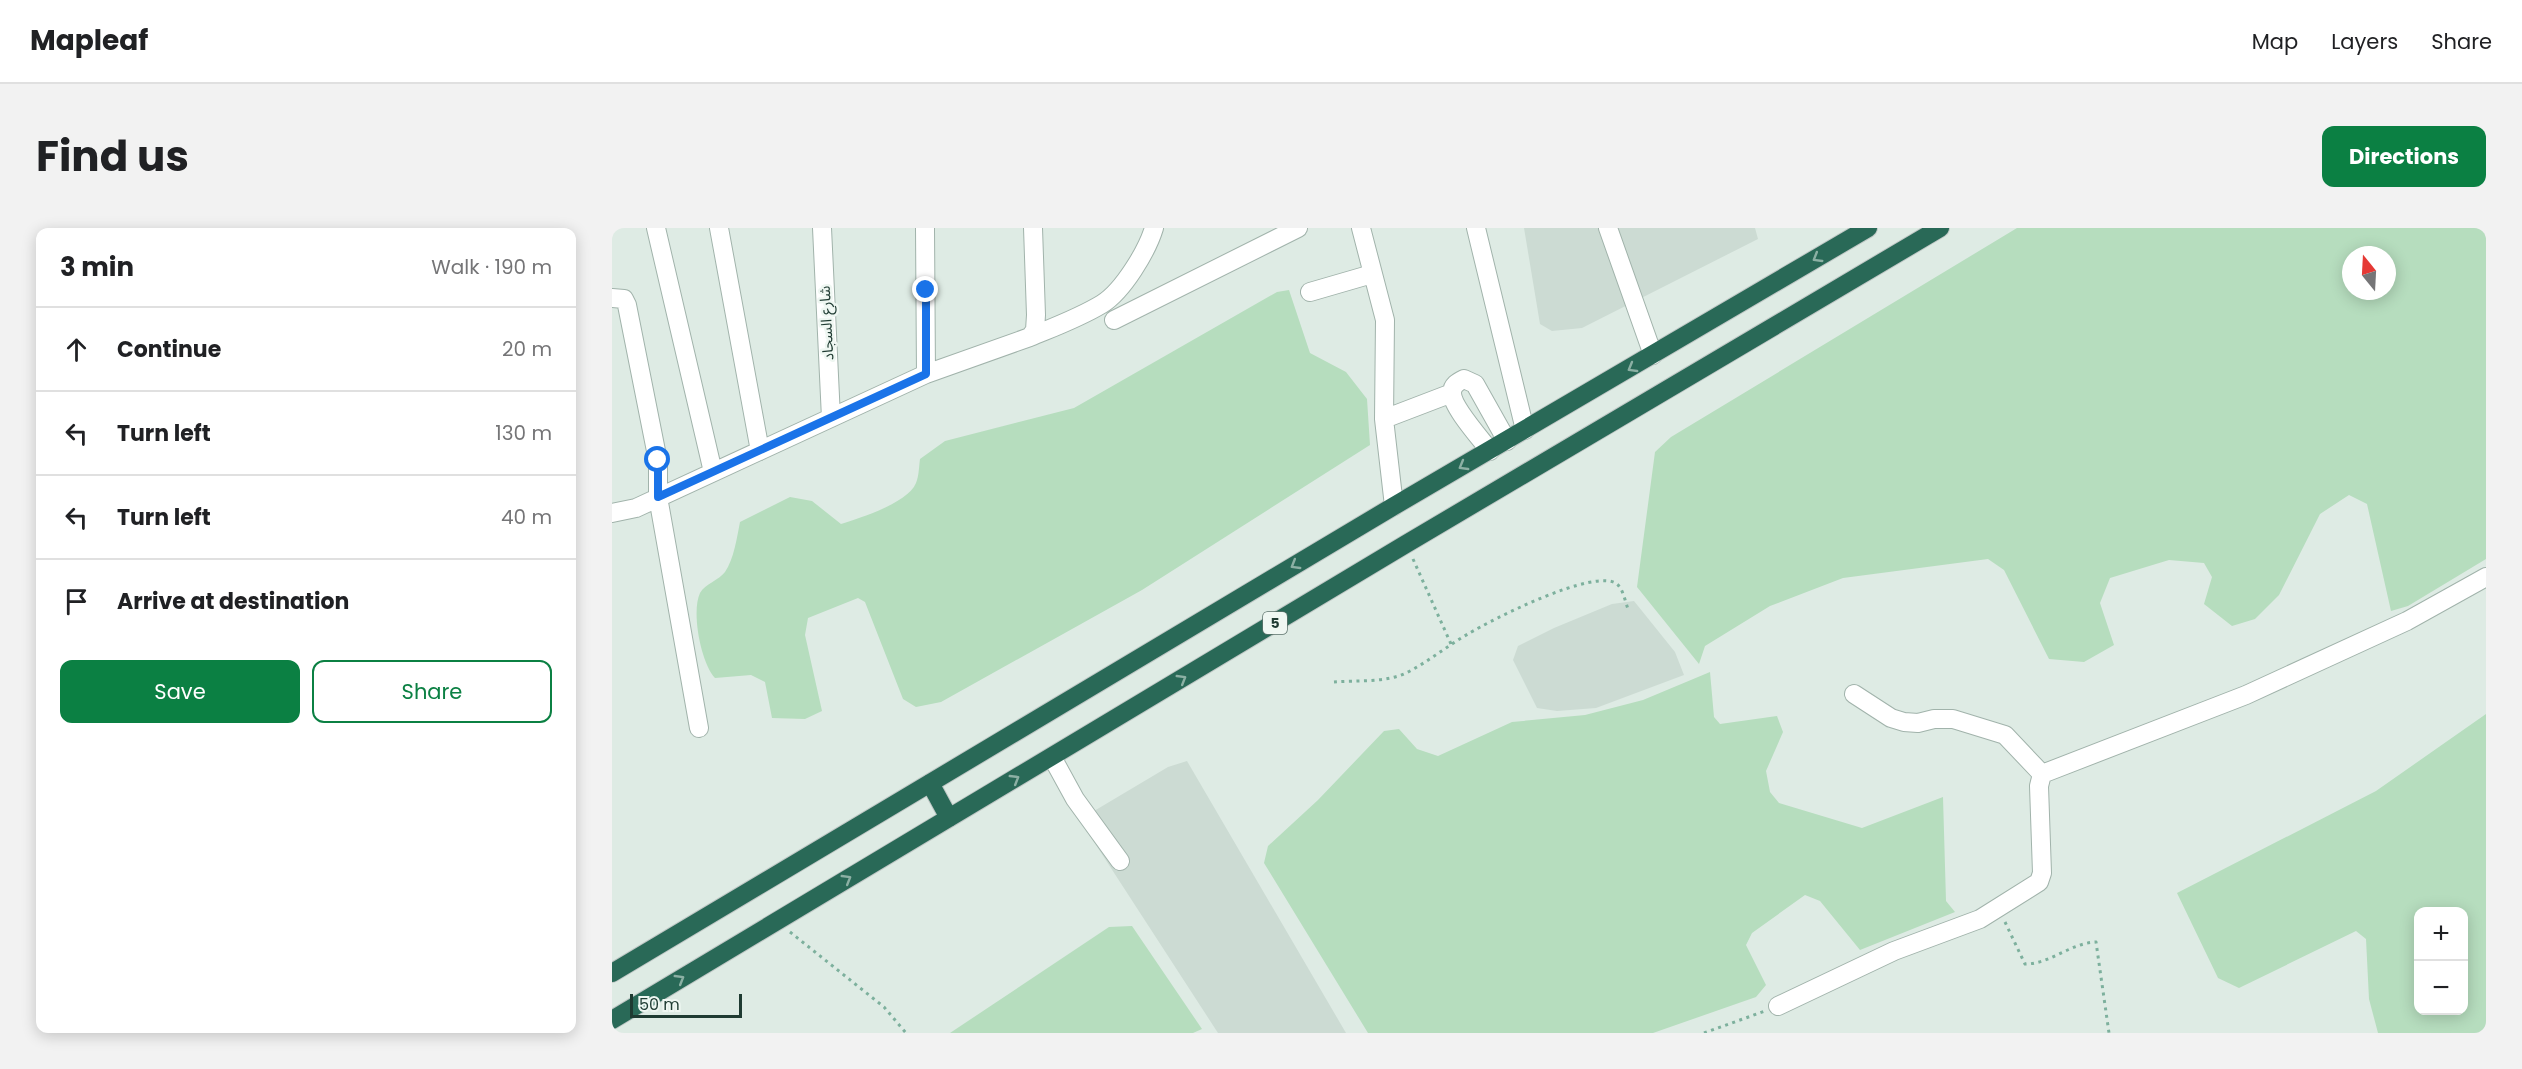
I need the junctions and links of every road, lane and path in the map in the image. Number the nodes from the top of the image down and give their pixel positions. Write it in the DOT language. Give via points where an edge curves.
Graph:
graph roads {
  1 [pos="656,228"];
  2 [pos="719,228"];
  3 [pos="822,228"];
  4 [pos="925,228"];
  5 [pos="1033,228"];
  6 [pos="1154,228"];
  7 [pos="1298,228"];
  8 [pos="1361,228"];
  9 [pos="1476,228"];
  10 [pos="1608,228"];
  11 [pos="1868,228"];
  12 [pos="1940,228"];
  13 [pos="1372,274"];
  14 [pos="1310,292"];
  15 [pos="612,298"];
  16 [pos="1114,320"];
  17 [pos="1030,337"];
  18 [pos="1653,356"];
  19 [pos="926,374"];
  20 [pos="1452,393"];
  21 [pos="831,418"];
  22 [pos="1384,419"];
  23 [pos="1525,430"];
  24 [pos="1507,441"];
  25 [pos="760,451"];
  26 [pos="1490,451"];
  27 [pos="713,472"];
  28 [pos="658,497"];
  29 [pos="1394,506"];
  30 [pos="612,513"];
  31 [pos="1406,544"];
  32 [pos="2486,577"];
  33 [pos="1628,609"];
  34 [pos="1451,644"];
  35 [pos="1334,682"];
  36 [pos="1854,694"];
  37 [pos="699,728"];
  38 [pos="1052,758"];
  39 [pos="2042,774"];
  40 [pos="930,783"];
  41 [pos="950,818"];
  42 [pos="1120,861"];
  43 [pos="1998,908"];
  44 [pos="776,921"];
  45 [pos="612,973"];
  46 [pos="1778,1006"];
  47 [pos="612,1020"];
  48 [pos="906,1033"];
  49 [pos="1704,1033"];
  50 [pos="2109,1033"];
  1 -- 27 [label="street"];
  2 -- 25 [label="street"];
  3 -- 21 [label="street, شارع السجاد"];
  4 -- 19 [label="street"];
  5 -- 17 [label="street" via="1036,315"];
  6 -- 17 [label="street" via="1144,255 1104,303"];
  7 -- 16 [label="street"];
  8 -- 13 [label="street"];
  9 -- 23 [label="street"];
  10 -- 18 [label="street"];
  11 -- 18 [label="highway, one-way"];
  12 -- 31 [label="highway, 5"];
  13 -- 14 [label="street"];
  13 -- 22 [label="street" via="1385,320"];
  15 -- 28 [label="street" via="624,299 627,305 658,460"];
  17 -- 19 [label="street"];
  18 -- 23 [label="highway, one-way"];
  19 -- 21 [label="street"];
  20 -- 22 [label="street"];
  20 -- 24 [label="street" via="1455,383 1464,379 1475,384"];
  20 -- 26 [label="street" via="1455,404"];
  21 -- 25 [label="street"];
  22 -- 29 [label="street"];
  23 -- 24 [label="highway"];
  24 -- 26 [label="highway"];
  25 -- 27 [label="street"];
  26 -- 29 [label="highway, one-way"];
  27 -- 28 [label="street"];
  28 -- 30 [label="street" via="636,508"];
  28 -- 37 [label="street"];
  29 -- 40 [label="highway, one-way"];
  31 -- 34 [label="path"];
  38 -- 31 [label="highway, 5, one-way"];
  32 -- 39 [label="street" via="2407,621 2246,695"];
  33 -- 34 [label="path" via="1616,583 1587,582 1557,592"];
  34 -- 35 [label="path" via="1406,673 1388,679"];
  36 -- 39 [label="street" via="1891,718 1918,723 1953,719 2005,735"];
  41 -- 38 [label="highway, 5, one-way"];
  38 -- 42 [label="street" via="1075,799"];
  39 -- 43 [label="street" via="2042,873 2039,882"];
  40 -- 41 [label="highway"];
  40 -- 45 [label="highway"];
  44 -- 41 [label="highway, 5, one-way"];
  43 -- 46 [label="street" via="1980,919 1894,951"];
  43 -- 50 [label="path" via="2025,964 2037,964 2086,942 2096,942"];
  47 -- 44 [label="highway, 5, one-way"];
  44 -- 48 [label="path" via="884,1007"];
  46 -- 49 [label="path"];
}
